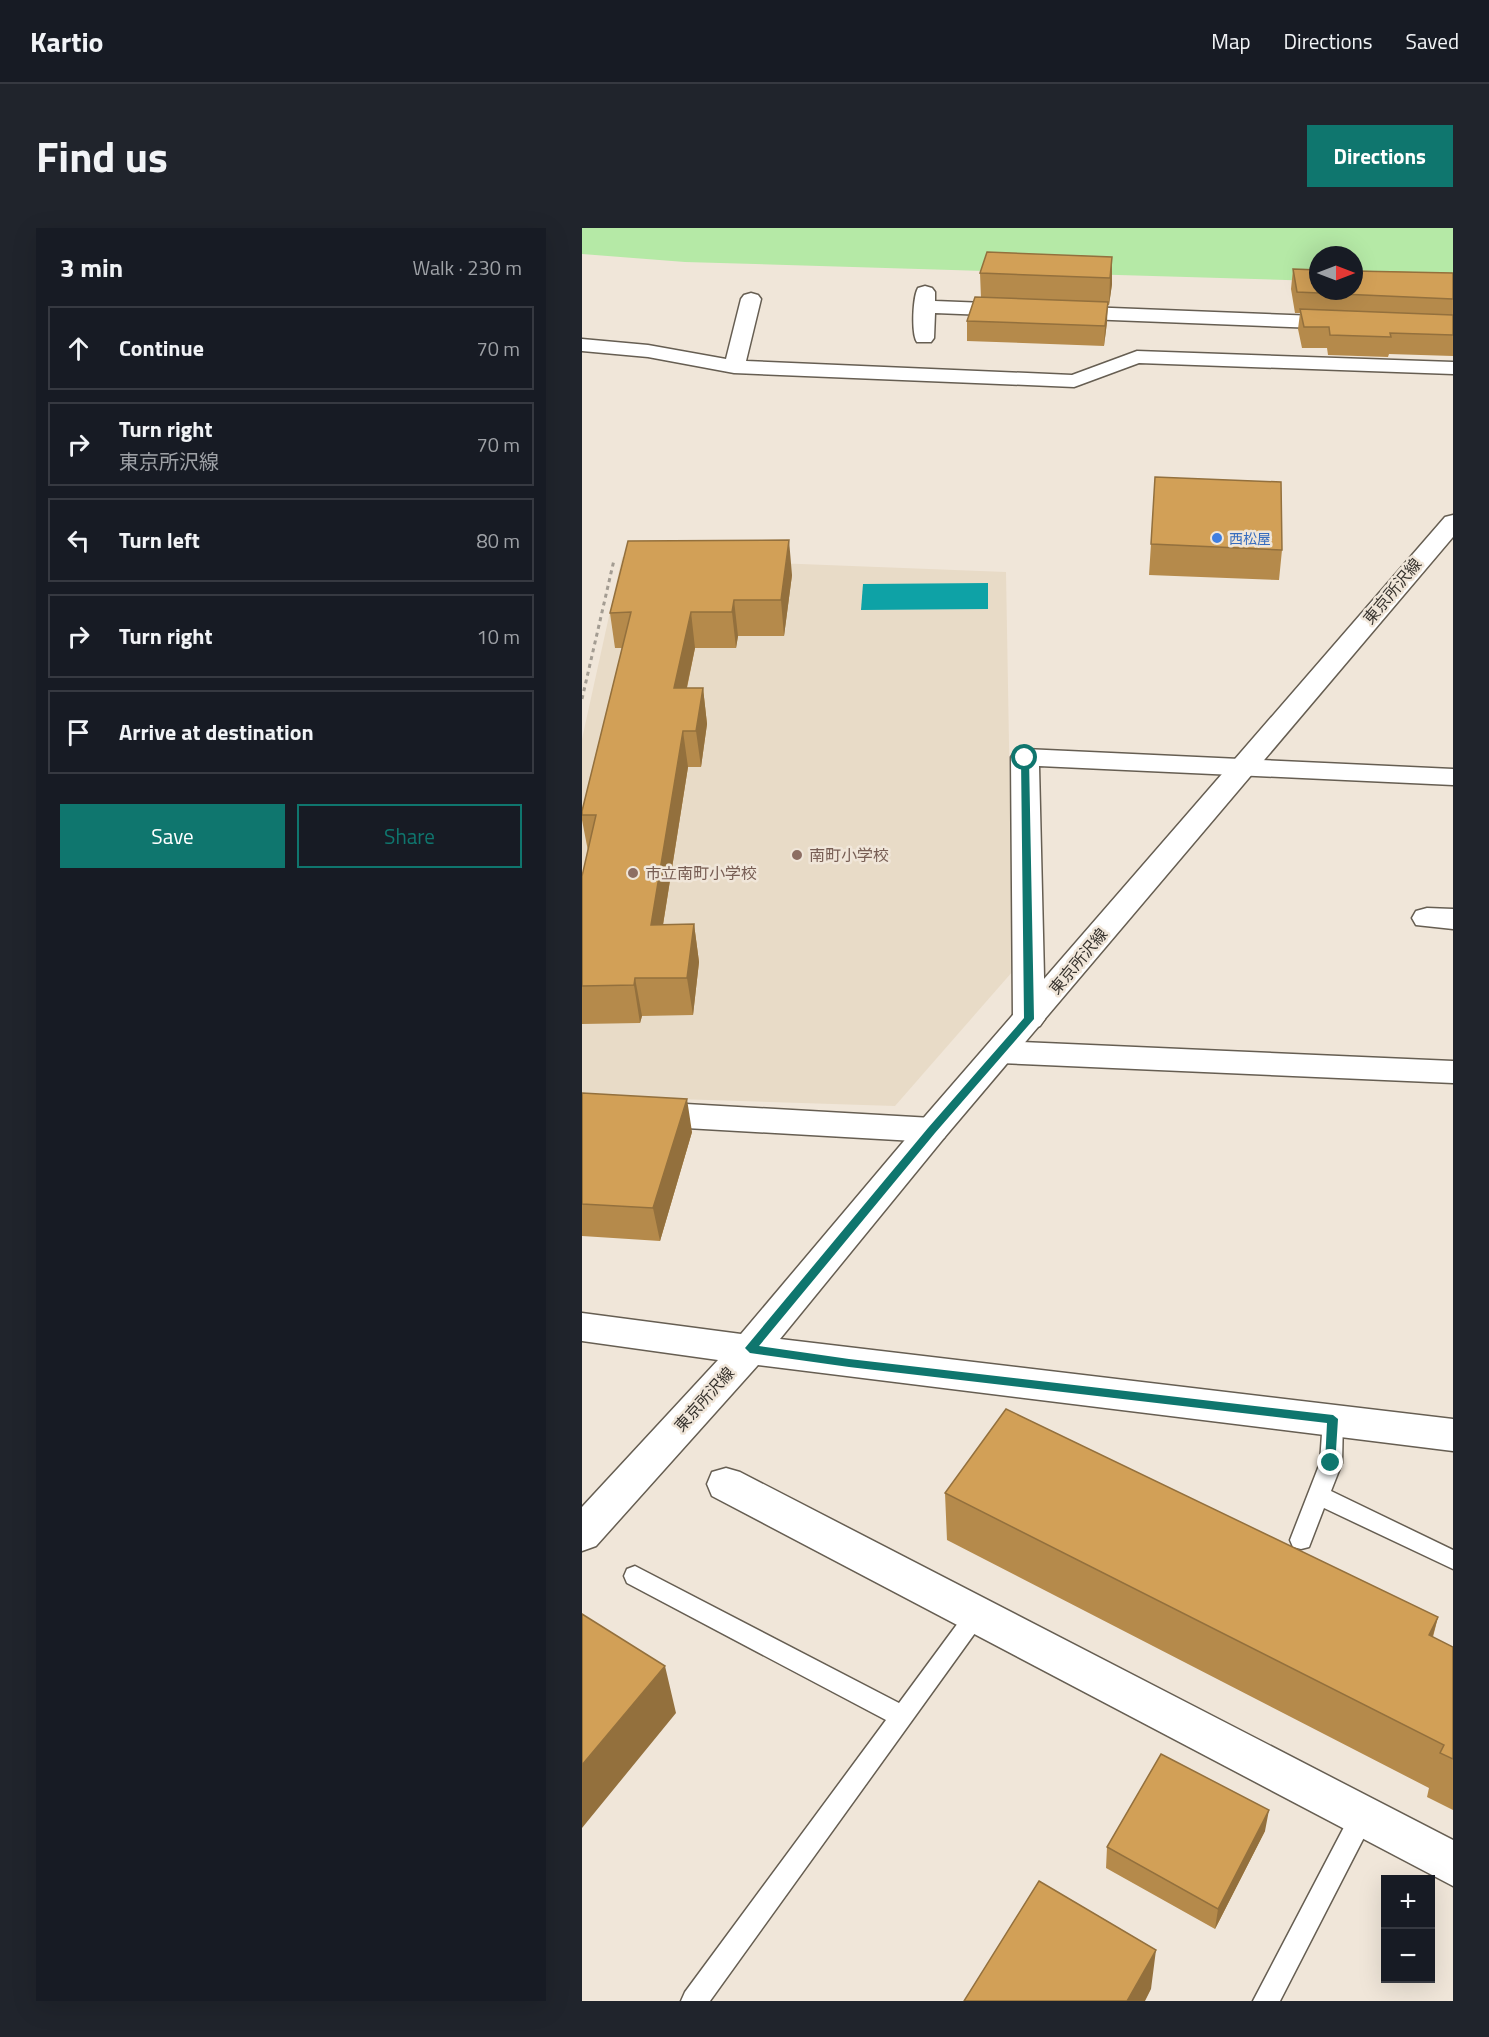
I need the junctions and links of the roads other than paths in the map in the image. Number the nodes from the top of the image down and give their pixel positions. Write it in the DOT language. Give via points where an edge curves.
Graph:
graph roads {
  1 [pos="751,299"];
  2 [pos="1359,324"];
  3 [pos="924,338"];
  4 [pos="582,345"];
  5 [pos="734,367"];
  6 [pos="1453,368"];
  7 [pos="1453,522"];
  8 [pos="1242,768"];
  9 [pos="1453,777"];
  10 [pos="1029,1019"];
  11 [pos="1000,1052"];
  12 [pos="1452,1080"];
  13 [pos="582,1110"];
  14 [pos="932,1130"];
  15 [pos="582,1327"];
  16 [pos="750,1348"];
  17 [pos="1333,1419"];
  18 [pos="1453,1435"];
  19 [pos="726,1484"];
  20 [pos="1318,1495"];
  21 [pos="582,1534"];
  22 [pos="1301,1540"];
  23 [pos="1453,1560"];
  24 [pos="634,1576"];
  25 [pos="976,1615"];
  26 [pos="902,1717"];
  27 [pos="1363,1816"];
  28 [pos="1453,1864"];
  29 [pos="694,2001"];
  30 [pos="1266,2001"];
  1 -- 5 [label="street"];
  2 -- 3 [label="street" via="924,300"];
  4 -- 5 [label="street" via="648,351"];
  5 -- 6 [label="street" via="1074,381 1137,357"];
  7 -- 8 [label="street, 東京所沢線"];
  8 -- 9 [label="street"];
  8 -- 10 [label="street, 東京所沢線"];
  8 -- 10 [label="street" via="1025,758"];
  10 -- 11 [label="street, 東京所沢線"];
  11 -- 12 [label="street"];
  11 -- 14 [label="street, 東京所沢線"];
  13 -- 14 [label="street"];
  14 -- 16 [label="street, 東京所沢線"];
  15 -- 16 [label="street"];
  16 -- 17 [label="street" via="861,1365"];
  16 -- 21 [label="street, 東京所沢線"];
  17 -- 18 [label="street"];
  17 -- 20 [label="lane" via="1331,1463"];
  19 -- 25 [label="street"];
  20 -- 22 [label="lane"];
  20 -- 23 [label="lane"];
  24 -- 26 [label="lane"];
  25 -- 26 [label="lane"];
  25 -- 27 [label="street"];
  26 -- 29 [label="lane"];
  27 -- 28 [label="street"];
  27 -- 30 [label="lane"];
}
